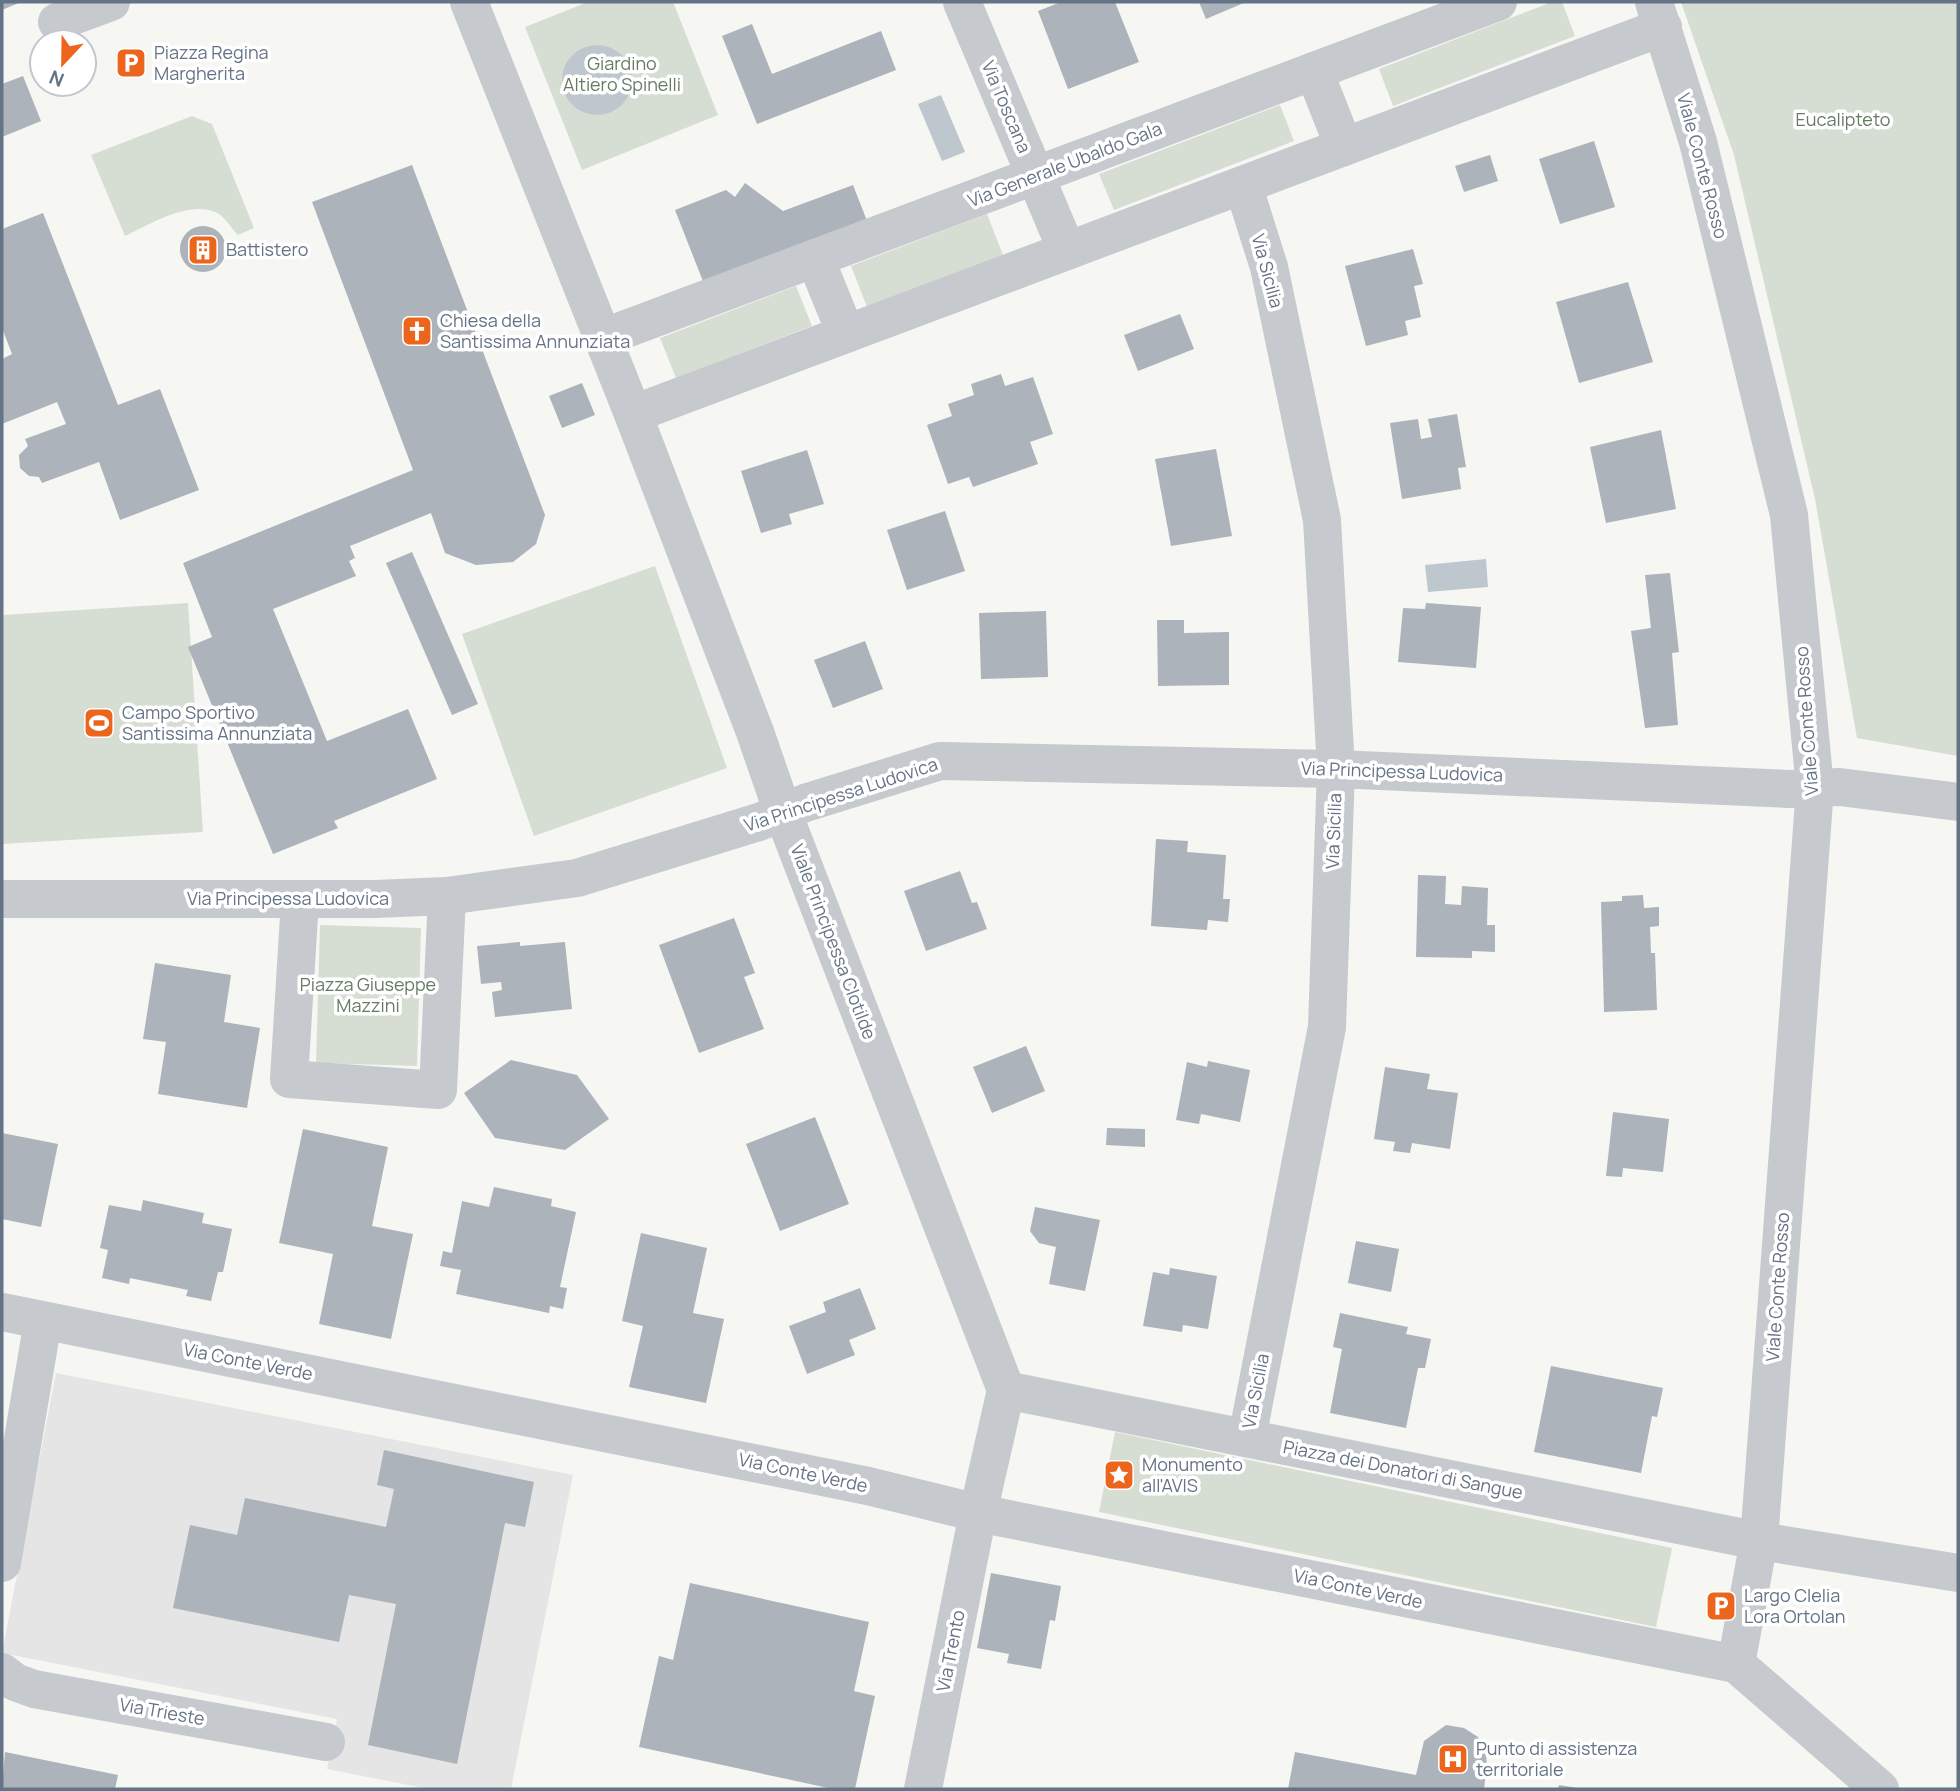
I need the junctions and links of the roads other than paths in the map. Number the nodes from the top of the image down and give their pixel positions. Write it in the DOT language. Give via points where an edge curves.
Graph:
graph roads {
  1 [pos="111,2"];
  2 [pos="469,2"];
  3 [pos="962,2"];
  4 [pos="1498,2"];
  5 [pos="1658,15"];
  6 [pos="57,22"];
  7 [pos="1314,71"];
  8 [pos="1344,147"];
  9 [pos="1035,176"];
  10 [pos="1243,185"];
  11 [pos="1067,251"];
  12 [pos="815,258"];
  13 [pos="846,334"];
  14 [pos="602,338"];
  15 [pos="632,414"];
  16 [pos="1336,769"];
  17 [pos="1815,788"];
  18 [pos="1958,802"];
  19 [pos="783,813"];
  20 [pos="447,896"];
  21 [pos="2,899"];
  22 [pos="300,900"];
  23 [pos="2,1312"];
  24 [pos="43,1321"];
  25 [pos="1006,1390"];
  26 [pos="1247,1438"];
  27 [pos="978,1513"];
  28 [pos="1759,1541"];
  29 [pos="2,1563"];
  30 [pos="1958,1573"];
  31 [pos="1736,1664"];
  32 [pos="2,1672"];
  33 [pos="326,1742"];
  34 [pos="923,1789"];
  35 [pos="1880,1789"];
  1 -- 6 [label="street"];
  2 -- 14 [label="street"];
  3 -- 9 [label="street, Via Toscana"];
  4 -- 7 [label="street, Via Generale Ubaldo Gala"];
  5 -- 8 [label="street"];
  5 -- 17 [label="street, Viale Conte Rosso" via="1698,142 1789,515"];
  7 -- 8 [label="street"];
  7 -- 9 [label="street, Via Generale Ubaldo Gala"];
  8 -- 10 [label="street"];
  9 -- 11 [label="street, Via Toscana"];
  9 -- 12 [label="street, Via Generale Ubaldo Gala"];
  10 -- 11 [label="street"];
  10 -- 16 [label="street, Via Sicilia" via="1269,267 1322,520"];
  11 -- 13 [label="street"];
  12 -- 13 [label="street"];
  12 -- 14 [label="street, Via Generale Ubaldo Gala"];
  13 -- 15 [label="street"];
  14 -- 15 [label="street"];
  15 -- 19 [label="street, Viale Principessa Clotilde"];
  16 -- 17 [label="street, Via Principessa Ludovica"];
  16 -- 19 [label="street, Via Principessa Ludovica" via="940,761"];
  16 -- 26 [label="street, Via Sicilia" via="1327,1027"];
  17 -- 18 [label="street, Via Principessa Ludovica"];
  17 -- 28 [label="street, Viale Conte Rosso"];
  19 -- 20 [label="street, Via Principessa Ludovica" via="577,878"];
  19 -- 25 [label="street, Viale Principessa Clotilde"];
  20 -- 22 [label="street, Via Principessa Ludovica"];
  20 -- 22 [label="street" via="438,1090 289,1079"];
  21 -- 22 [label="street, Via Principessa Ludovica"];
  23 -- 24 [label="street, Via Conte Verde"];
  24 -- 27 [label="street, Via Conte Verde" via="868,1486"];
  24 -- 29 [label="street"];
  25 -- 26 [label="street, Piazza dei Donatori di Sangue"];
  25 -- 27 [label="street"];
  26 -- 28 [label="street, Piazza dei Donatori di Sangue"];
  27 -- 31 [label="street, Via Conte Verde"];
  27 -- 34 [label="street, Via Trento"];
  28 -- 30 [label="street, Piazza dei Donatori di Sangue"];
  28 -- 31 [label="street"];
  31 -- 35 [label="street"];
  32 -- 33 [label="street, Via Trieste" via="34,1689"];
}
